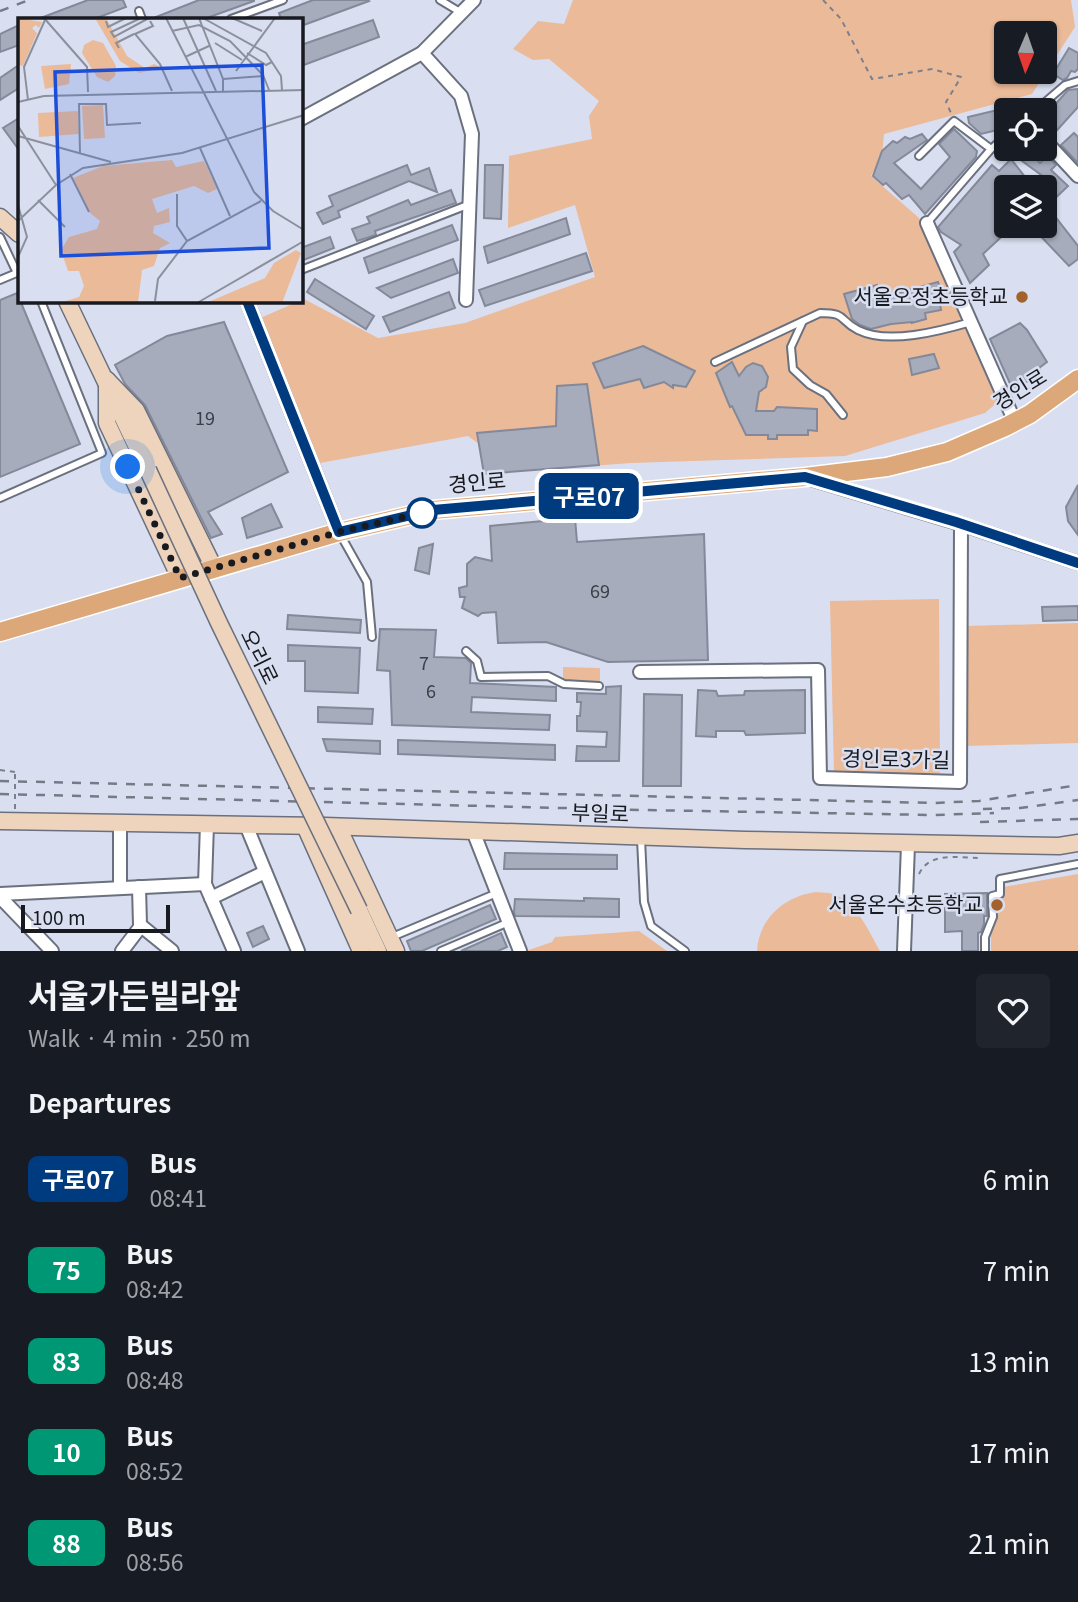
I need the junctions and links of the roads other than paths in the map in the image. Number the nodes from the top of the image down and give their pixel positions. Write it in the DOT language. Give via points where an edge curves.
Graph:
graph roads {
  1 [pos="283,0"];
  2 [pos="440,0"];
  3 [pos="474,0"];
  4 [pos="139,11"];
  5 [pos="460,12"];
  6 [pos="142,18"];
  7 [pos="234,18"];
  8 [pos="422,53"];
  9 [pos="1078,81"];
  10 [pos="1050,98"];
  11 [pos="303,118"];
  12 [pos="994,146"];
  13 [pos="991,149"];
  14 [pos="1057,153"];
  15 [pos="919,156"];
  16 [pos="1078,176"];
  17 [pos="470,204"];
  18 [pos="0,217"];
  19 [pos="927,223"];
  20 [pos="18,233"];
  21 [pos="0,237"];
  22 [pos="303,269"];
  23 [pos="18,273"];
  24 [pos="0,280"];
  25 [pos="466,300"];
  26 [pos="42,303"];
  27 [pos="68,303"];
  28 [pos="250,304"];
  29 [pos="803,321"];
  30 [pos="971,322"];
  31 [pos="715,362"];
  32 [pos="1078,379"];
  33 [pos="107,380"];
  34 [pos="844,415"];
  35 [pos="1015,422"];
  36 [pos="805,477"];
  37 [pos="0,498"];
  38 [pos="961,524"];
  39 [pos="339,532"];
  40 [pos="1078,563"];
  41 [pos="214,568"];
  42 [pos="180,578"];
  43 [pos="0,632"];
  44 [pos="372,637"];
  45 [pos="466,650"];
  46 [pos="640,672"];
  47 [pos="599,685"];
  48 [pos="0,821"];
  49 [pos="120,823"];
  50 [pos="207,824"];
  51 [pos="246,825"];
  52 [pos="304,826"];
  53 [pos="338,827"];
  54 [pos="373,828"];
  55 [pos="473,831"];
  56 [pos="641,837"];
  57 [pos="1078,843"];
  58 [pos="908,845"];
  59 [pos="1078,864"];
  60 [pos="356,866"];
  61 [pos="265,872"];
  62 [pos="205,884"];
  63 [pos="364,884"];
  64 [pos="139,887"];
  65 [pos="120,888"];
  66 [pos="497,893"];
  67 [pos="0,895"];
  68 [pos="336,895"];
  69 [pos="211,898"];
  70 [pos="509,922"];
  71 [pos="141,926"];
  72 [pos="393,944"];
  73 [pos="52,949"];
  74 [pos="122,951"];
  75 [pos="172,951"];
  76 [pos="234,951"];
  77 [pos="298,951"];
  78 [pos="361,951"];
  79 [pos="378,951"];
  80 [pos="441,951"];
  81 [pos="520,951"];
  82 [pos="685,951"];
  83 [pos="904,951"];
  84 [pos="985,951"];
  1 -- 7 [label="lane"];
  2 -- 5 [label="lane"];
  3 -- 5 [label="street"];
  4 -- 6 [label="lane"];
  5 -- 8 [label="street"];
  8 -- 11 [label="street"];
  8 -- 17 [label="street" via="461,96 472,134"];
  9 -- 10 [label="lane"];
  12 -- 13 [label="lane"];
  13 -- 15 [label="lane" via="954,121"];
  13 -- 19 [label="lane"];
  14 -- 16 [label="street"];
  17 -- 22 [label="lane"];
  17 -- 25 [label="street"];
  18 -- 20 [label="main road"];
  19 -- 30 [label="street"];
  21 -- 23 [label="lane"];
  23 -- 24 [label="lane"];
  26 -- 37 [label="lane" via="102,453"];
  27 -- 33 [label="main road, 오리로"];
  28 -- 39 [label="street"];
  29 -- 30 [label="lane" via="820,313 837,313 858,330 900,337"];
  29 -- 31 [label="lane"];
  29 -- 34 [label="lane" via="791,347 793,369 826,394"];
  30 -- 35 [label="street"];
  32 -- 35 [label="main road, 경인로"];
  33 -- 41 [label="main road, 오리로" via="136,410"];
  33 -- 42 [label="main road, 오리로" via="107,423"];
  33 -- 79 [label="main road, 오리로, bridge"];
  35 -- 36 [label="main road, 경인로" via="947,452 887,467"];
  36 -- 38 [label="street"];
  36 -- 39 [label="main road, 경인로" via="433,510"];
  38 -- 40 [label="street"];
  38 -- 46 [label="street, 경인로3가길" via="960,782 820,778 818,670"];
  39 -- 41 [label="main road, 경인로"];
  39 -- 44 [label="lane" via="367,582"];
  41 -- 42 [label="main road, 경인로"];
  42 -- 43 [label="main road, 경인로"];
  45 -- 47 [label="lane" via="477,662 481,677 548,676 564,684"];
  48 -- 49 [label="main road, 부일로"];
  49 -- 50 [label="main road, 부일로"];
  49 -- 65 [label="street"];
  50 -- 51 [label="main road, 부일로"];
  50 -- 62 [label="street"];
  51 -- 52 [label="main road, 부일로"];
  51 -- 61 [label="street"];
  52 -- 53 [label="main road, 부일로"];
  52 -- 68 [label="main road"];
  53 -- 54 [label="main road, 부일로"];
  53 -- 60 [label="main road"];
  54 -- 55 [label="main road, 부일로"];
  54 -- 60 [label="main road" via="358,845"];
  55 -- 56 [label="main road, 부일로"];
  55 -- 66 [label="street"];
  56 -- 58 [label="main road, 부일로"];
  56 -- 82 [label="lane" via="644,902 651,926"];
  57 -- 58 [label="main road, 부일로"];
  58 -- 83 [label="street"];
  59 -- 84 [label="lane" via="1000,879 1000,894 992,896 993,917"];
  60 -- 63 [label="main road"];
  61 -- 69 [label="street"];
  61 -- 77 [label="street"];
  62 -- 64 [label="street"];
  62 -- 69 [label="street"];
  63 -- 68 [label="main road" via="352,876 344,877"];
  63 -- 72 [label="main road"];
  64 -- 65 [label="street"];
  64 -- 71 [label="street"];
  65 -- 67 [label="street"];
  66 -- 70 [label="street"];
  66 -- 72 [label="lane"];
  67 -- 73 [label="street"];
  68 -- 78 [label="main road"];
  69 -- 76 [label="street"];
  70 -- 80 [label="lane"];
  70 -- 81 [label="street"];
  71 -- 74 [label="street"];
  71 -- 75 [label="street"];
}
